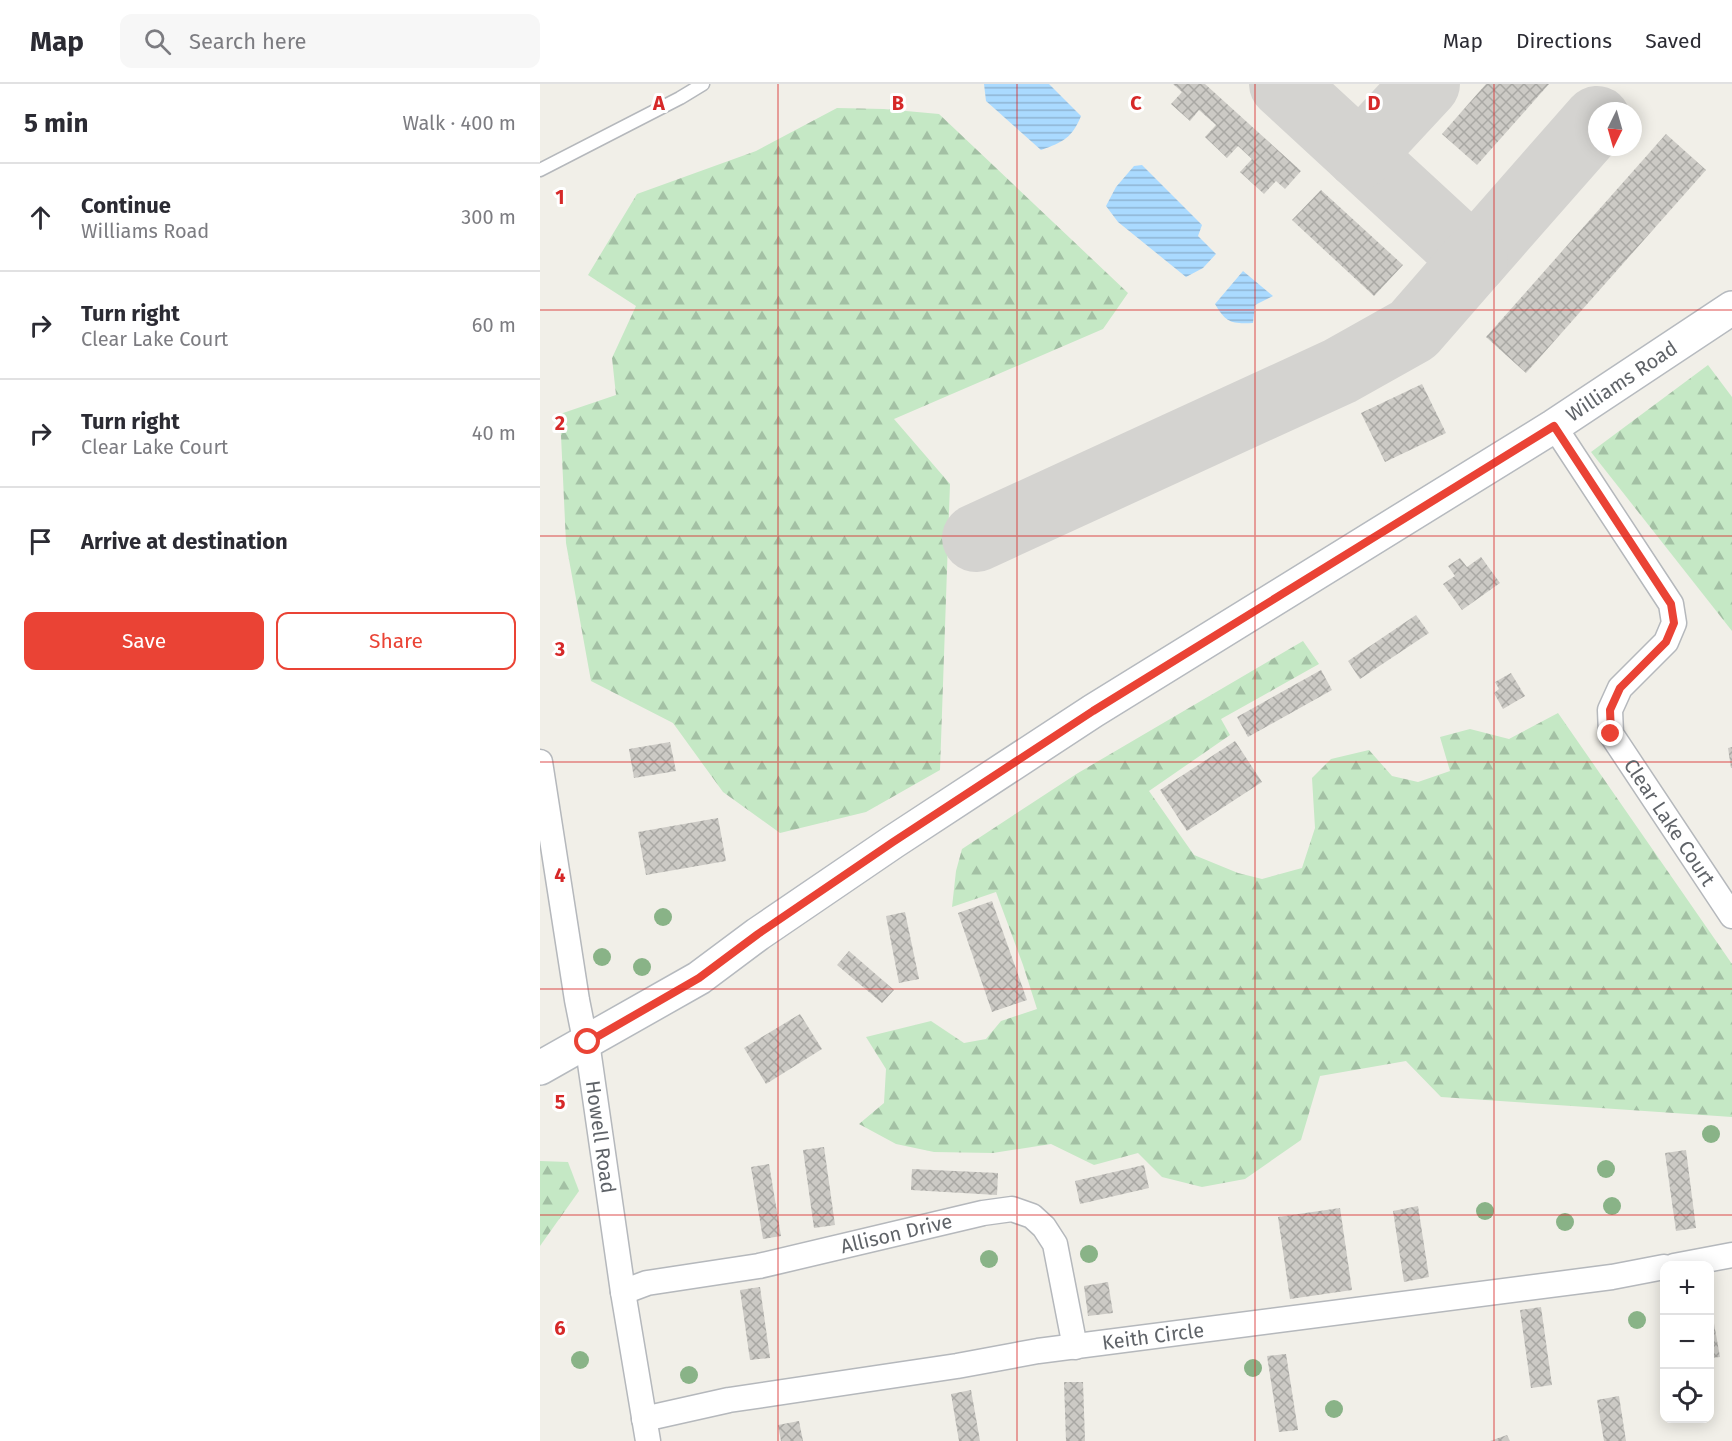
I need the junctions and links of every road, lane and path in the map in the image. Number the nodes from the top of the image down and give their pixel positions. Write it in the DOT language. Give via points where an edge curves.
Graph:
graph roads {
  1 [pos="703,84"];
  2 [pos="540,170"];
  3 [pos="1732,308"];
  4 [pos="1554,426"];
  5 [pos="540,762"];
  6 [pos="1732,916"];
  7 [pos="588,1042"];
  8 [pos="540,1068"];
  9 [pos="1732,1255"];
  10 [pos="1700,1261"];
  11 [pos="1660,1268"];
  12 [pos="623,1292"];
  13 [pos="1075,1347"];
  14 [pos="646,1430"];
  1 -- 2 [label="lane"];
  3 -- 4 [label="street, Williams Road"];
  4 -- 6 [label="street, Clear Lake Court" via="1671,604 1674,623 1666,642 1620,688 1610,710 1611,734"];
  4 -- 7 [label="street, Williams Road" via="1093,711 893,842 699,978"];
  5 -- 7 [label="street, Howell Road" via="577,1000"];
  7 -- 8 [label="street, Williams Road"];
  7 -- 12 [label="street, Howell Road"];
  9 -- 10 [label="street"];
  11 -- 13 [label="street, Keith Circle"];
  12 -- 13 [label="street, Allison Drive" via="647,1283 759,1266 1012,1209 1032,1216 1055,1244"];
  12 -- 14 [label="street, Howell Road"];
  13 -- 14 [label="street, Keith Circle" via="752,1396"];
}
